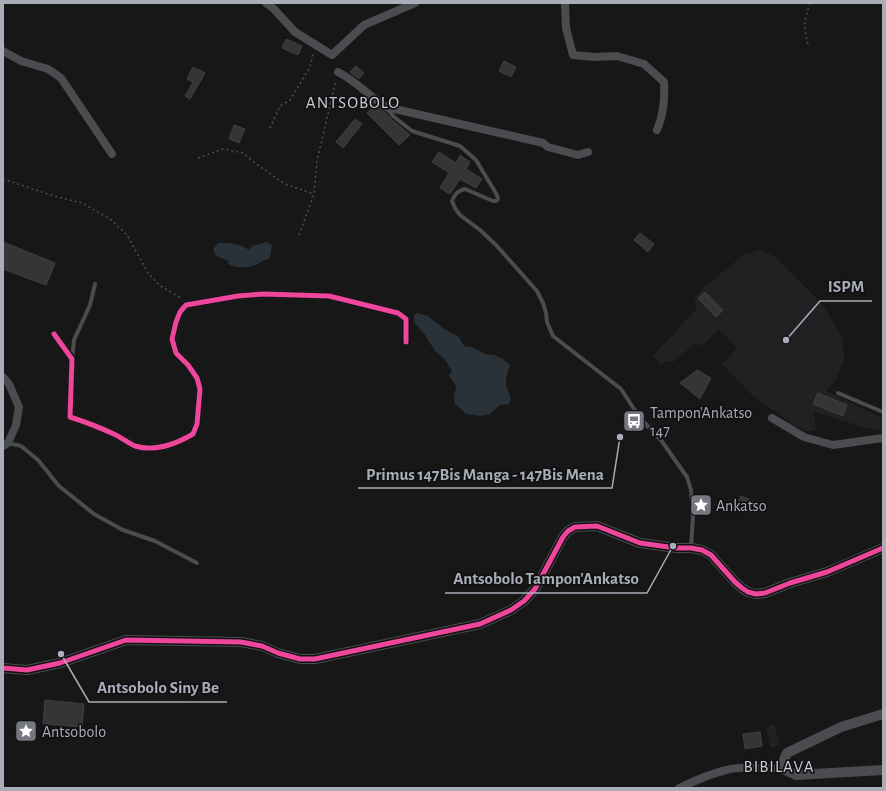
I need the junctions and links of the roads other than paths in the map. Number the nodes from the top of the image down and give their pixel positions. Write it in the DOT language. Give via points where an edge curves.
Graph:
graph roads {
  1 [pos="266,3"];
  2 [pos="415,3"];
  3 [pos="565,3"];
  4 [pos="3,51"];
  5 [pos="338,72"];
  6 [pos="386,107"];
  7 [pos="657,130"];
  8 [pos="588,152"];
  9 [pos="112,154"];
  10 [pos="95,284"];
  11 [pos="54,334"];
  12 [pos="406,342"];
  13 [pos="72,359"];
  14 [pos="3,377"];
  15 [pos="838,393"];
  16 [pos="883,412"];
  17 [pos="772,418"];
  18 [pos="883,438"];
  19 [pos="6,445"];
  20 [pos="691,548"];
  21 [pos="883,548"];
  22 [pos="197,563"];
  23 [pos="3,668"];
  24 [pos="883,714"];
  25 [pos="782,769"];
  26 [pos="883,770"];
  27 [pos="679,788"];
  1 -- 2 [label="street" via="295,32 332,55 364,25"];
  3 -- 7 [label="street" via="566,28 573,56 617,56 644,64 664,82 662,118"];
  4 -- 9 [label="street" via="20,61 48,69 61,78"];
  5 -- 6 [label="street"];
  6 -- 8 [label="street" via="543,143 548,147 578,155"];
  6 -- 20 [label="lane" via="412,131 460,146 476,160 498,200 493,201 465,189 459,190 452,201 454,208 496,245 537,291 553,336 621,389 640,418 661,440 687,477 691,490 693,517"];
  10 -- 13 [label="lane" via="90,305 74,340"];
  11 -- 13 [label="street"];
  12 -- 13 [label="street" via="406,319 398,313 329,296 263,294 186,305 180,312 172,339 176,352 197,378 200,389 197,424 193,434 160,448 134,445 92,424 70,417"];
  14 -- 19 [label="street" via="19,407 16,425"];
  15 -- 16 [label="lane"];
  17 -- 18 [label="street" via="804,437 833,445"];
  19 -- 22 [label="lane" via="21,446 38,460 59,486 94,514"];
  20 -- 21 [label="street" via="702,550 712,556 735,582 748,592 756,594 827,572"];
  20 -- 23 [label="street" via="640,543 597,526 575,528 563,537 536,589 511,610 480,624 324,658 300,658 241,642 126,640 60,663 27,670"];
  24 -- 25 [label="street" via="841,727 786,753"];
  25 -- 26 [label="street" via="796,775"];
  25 -- 27 [label="street" via="727,770"];
}
